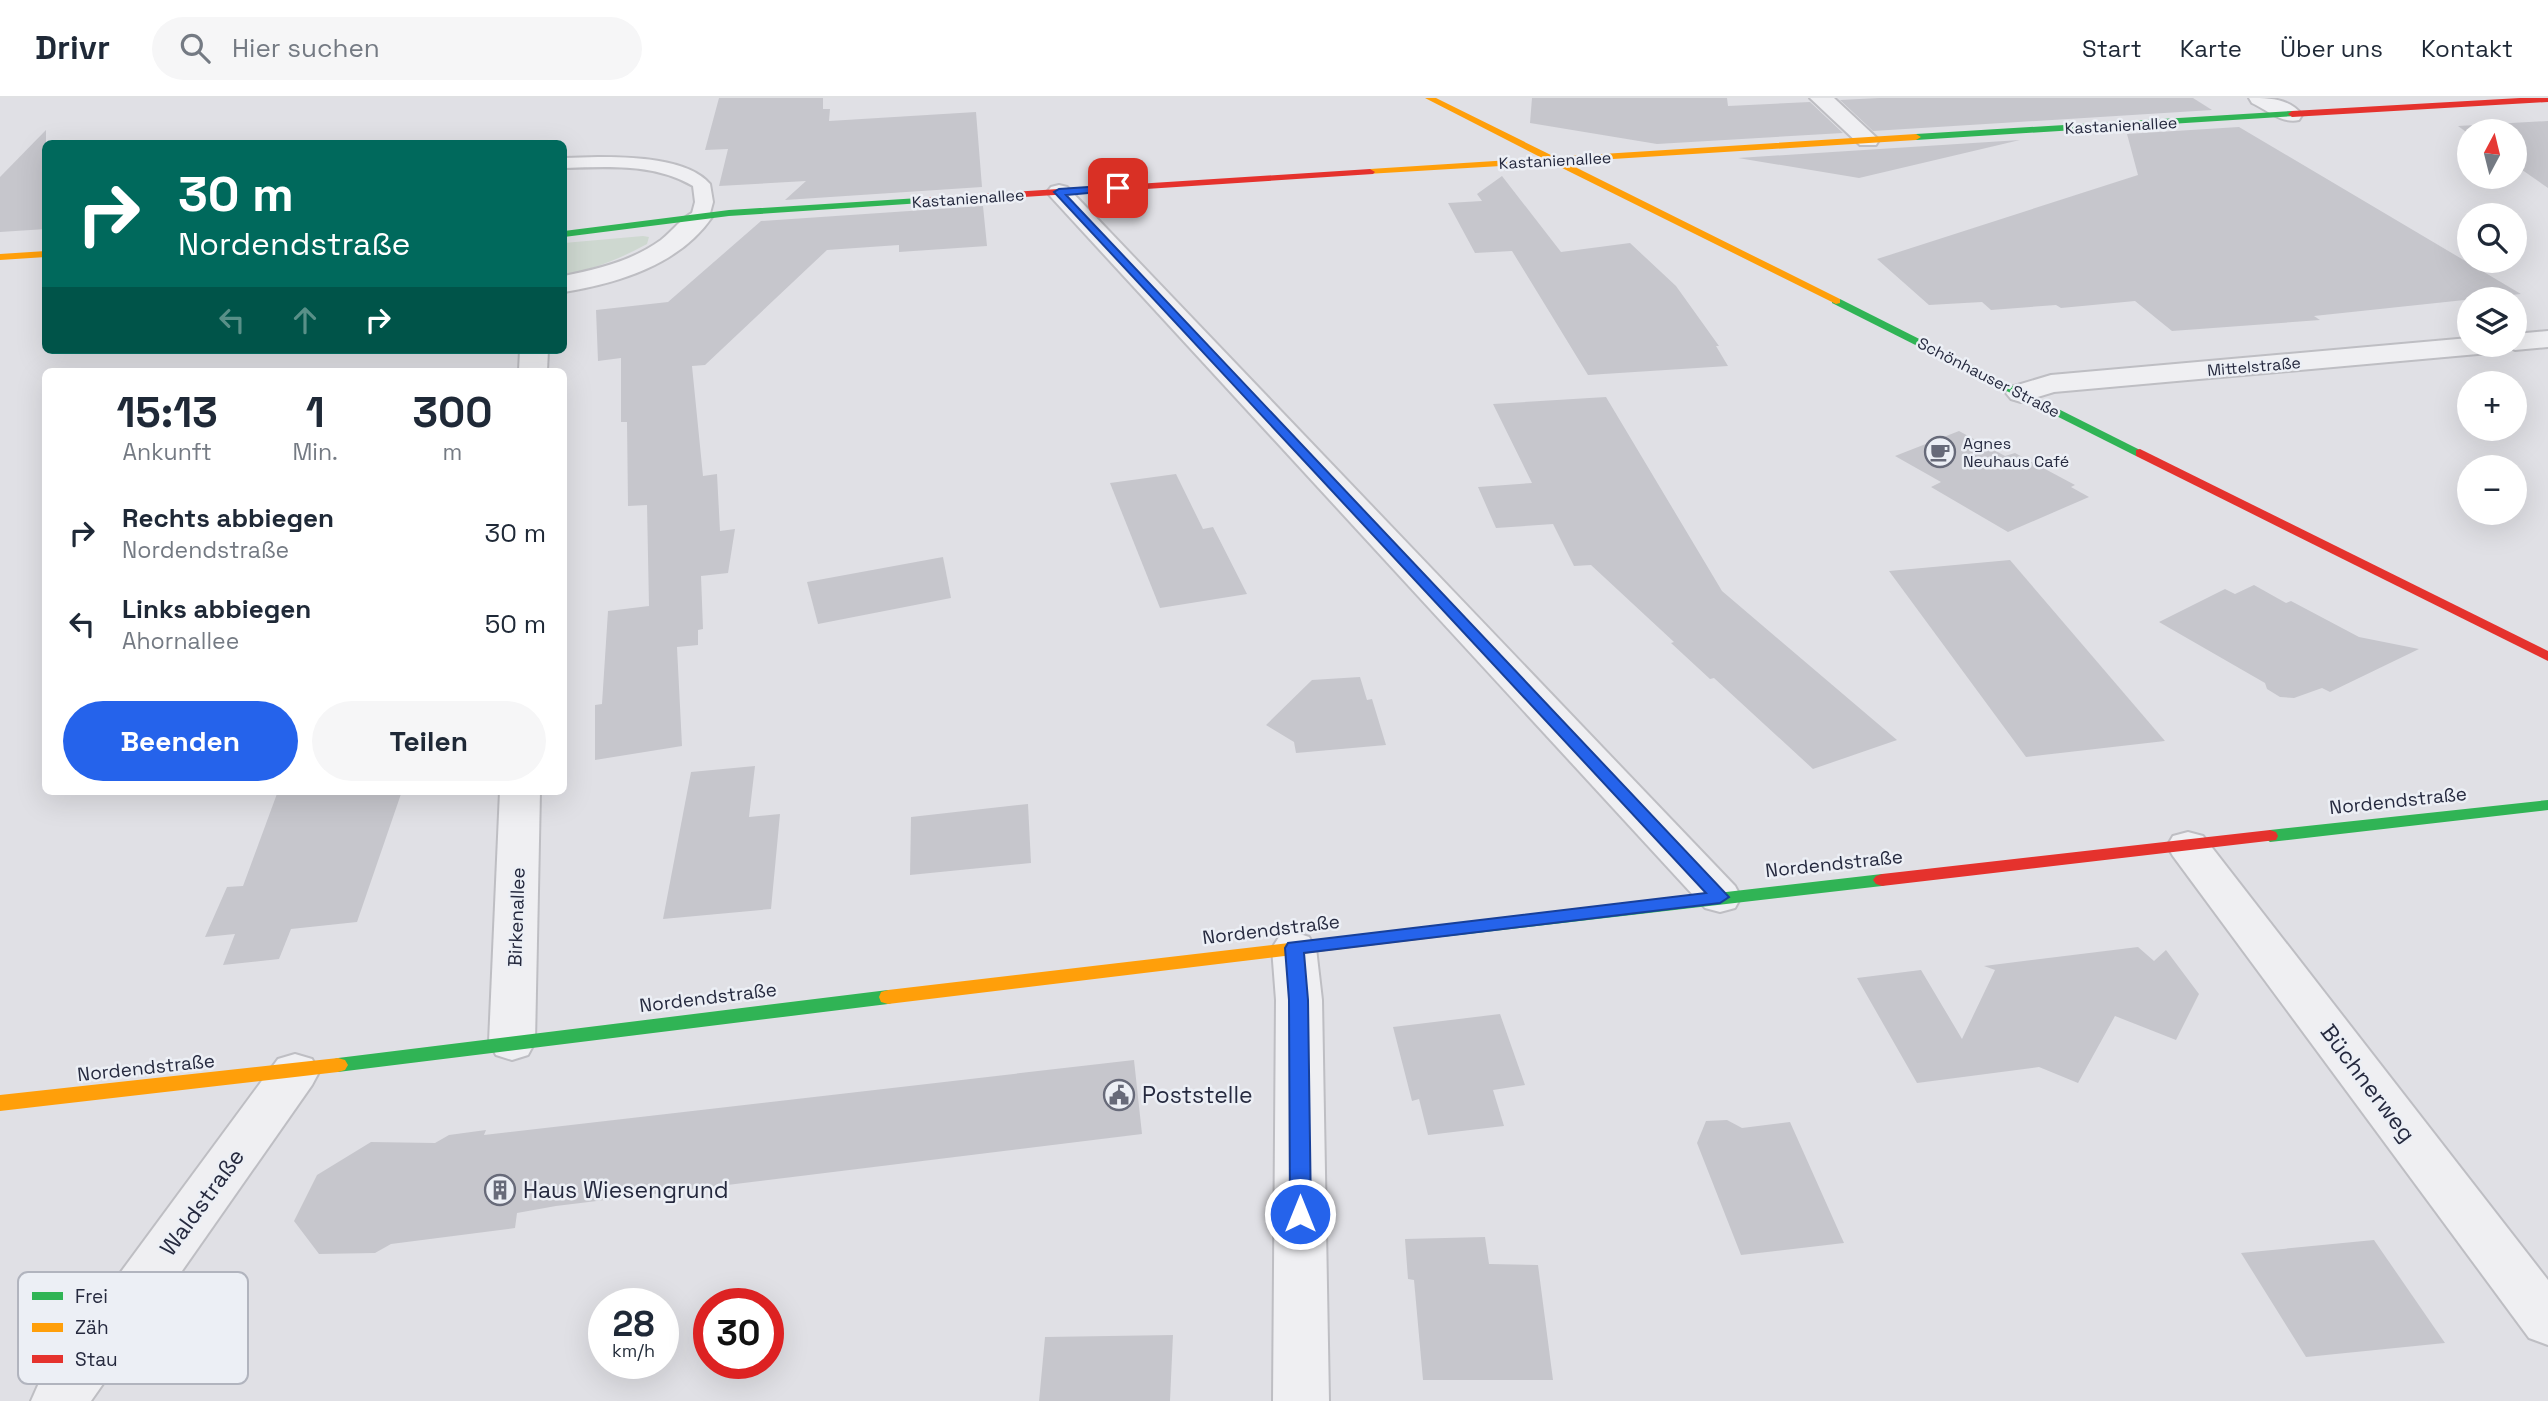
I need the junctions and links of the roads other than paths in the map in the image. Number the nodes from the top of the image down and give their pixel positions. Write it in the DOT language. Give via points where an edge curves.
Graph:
graph roads {
  1 [pos="1429,98"];
  2 [pos="1821,98"];
  3 [pos="2260,98"];
  4 [pos="2548,99"];
  5 [pos="2291,115"];
  6 [pos="1868,140"];
  7 [pos="1557,161"];
  8 [pos="567,163"];
  9 [pos="1059,192"];
  10 [pos="699,217"];
  11 [pos="567,234"];
  12 [pos="42,254"];
  13 [pos="0,257"];
  14 [pos="567,283"];
  15 [pos="2548,340"];
  16 [pos="2527,341"];
  17 [pos="2457,348"];
  18 [pos="2021,393"];
  19 [pos="2548,657"];
  20 [pos="520,795"];
  21 [pos="2548,804"];
  22 [pos="2188,846"];
  23 [pos="1720,897"];
  24 [pos="1294,948"];
  25 [pos="512,1042"];
  26 [pos="295,1072"];
  27 [pos="0,1103"];
  28 [pos="152,1272"];
  29 [pos="2548,1321"];
  30 [pos="71,1384"];
  31 [pos="59,1401"];
  32 [pos="1301,1401"];
  1 -- 7 [label="street, Schönhauser Straße"];
  2 -- 6 [label="street"];
  3 -- 5 [label="street"];
  4 -- 5 [label="street, Kastanienallee"];
  5 -- 6 [label="street, Kastanienallee"];
  6 -- 7 [label="street, Kastanienallee"];
  7 -- 9 [label="street, Kastanienallee"];
  7 -- 18 [label="street, Schönhauser Straße"];
  8 -- 10 [label="lane" via="645,166 690,175 704,192"];
  9 -- 10 [label="street, Kastanienallee"];
  9 -- 23 [label="street"];
  10 -- 11 [label="street, Kastanienallee"];
  10 -- 14 [label="street" via="682,238 647,259"];
  12 -- 13 [label="street"];
  15 -- 16 [label="street"];
  17 -- 18 [label="street, Mittelstraße" via="2051,384"];
  18 -- 19 [label="street, Schönhauser Straße"];
  20 -- 25 [label="street, Birkenallee"];
  21 -- 22 [label="street, Nordendstraße"];
  22 -- 23 [label="street, Nordendstraße"];
  22 -- 29 [label="street, Büchnerweg"];
  23 -- 24 [label="street, Nordendstraße"];
  24 -- 25 [label="street, Nordendstraße"];
  24 -- 32 [label="street" via="1299,1000"];
  25 -- 26 [label="street, Nordendstraße"];
  26 -- 27 [label="street, Nordendstraße"];
  26 -- 28 [label="street, Waldstraße"];
  30 -- 31 [label="street, Waldstraße"];
}
